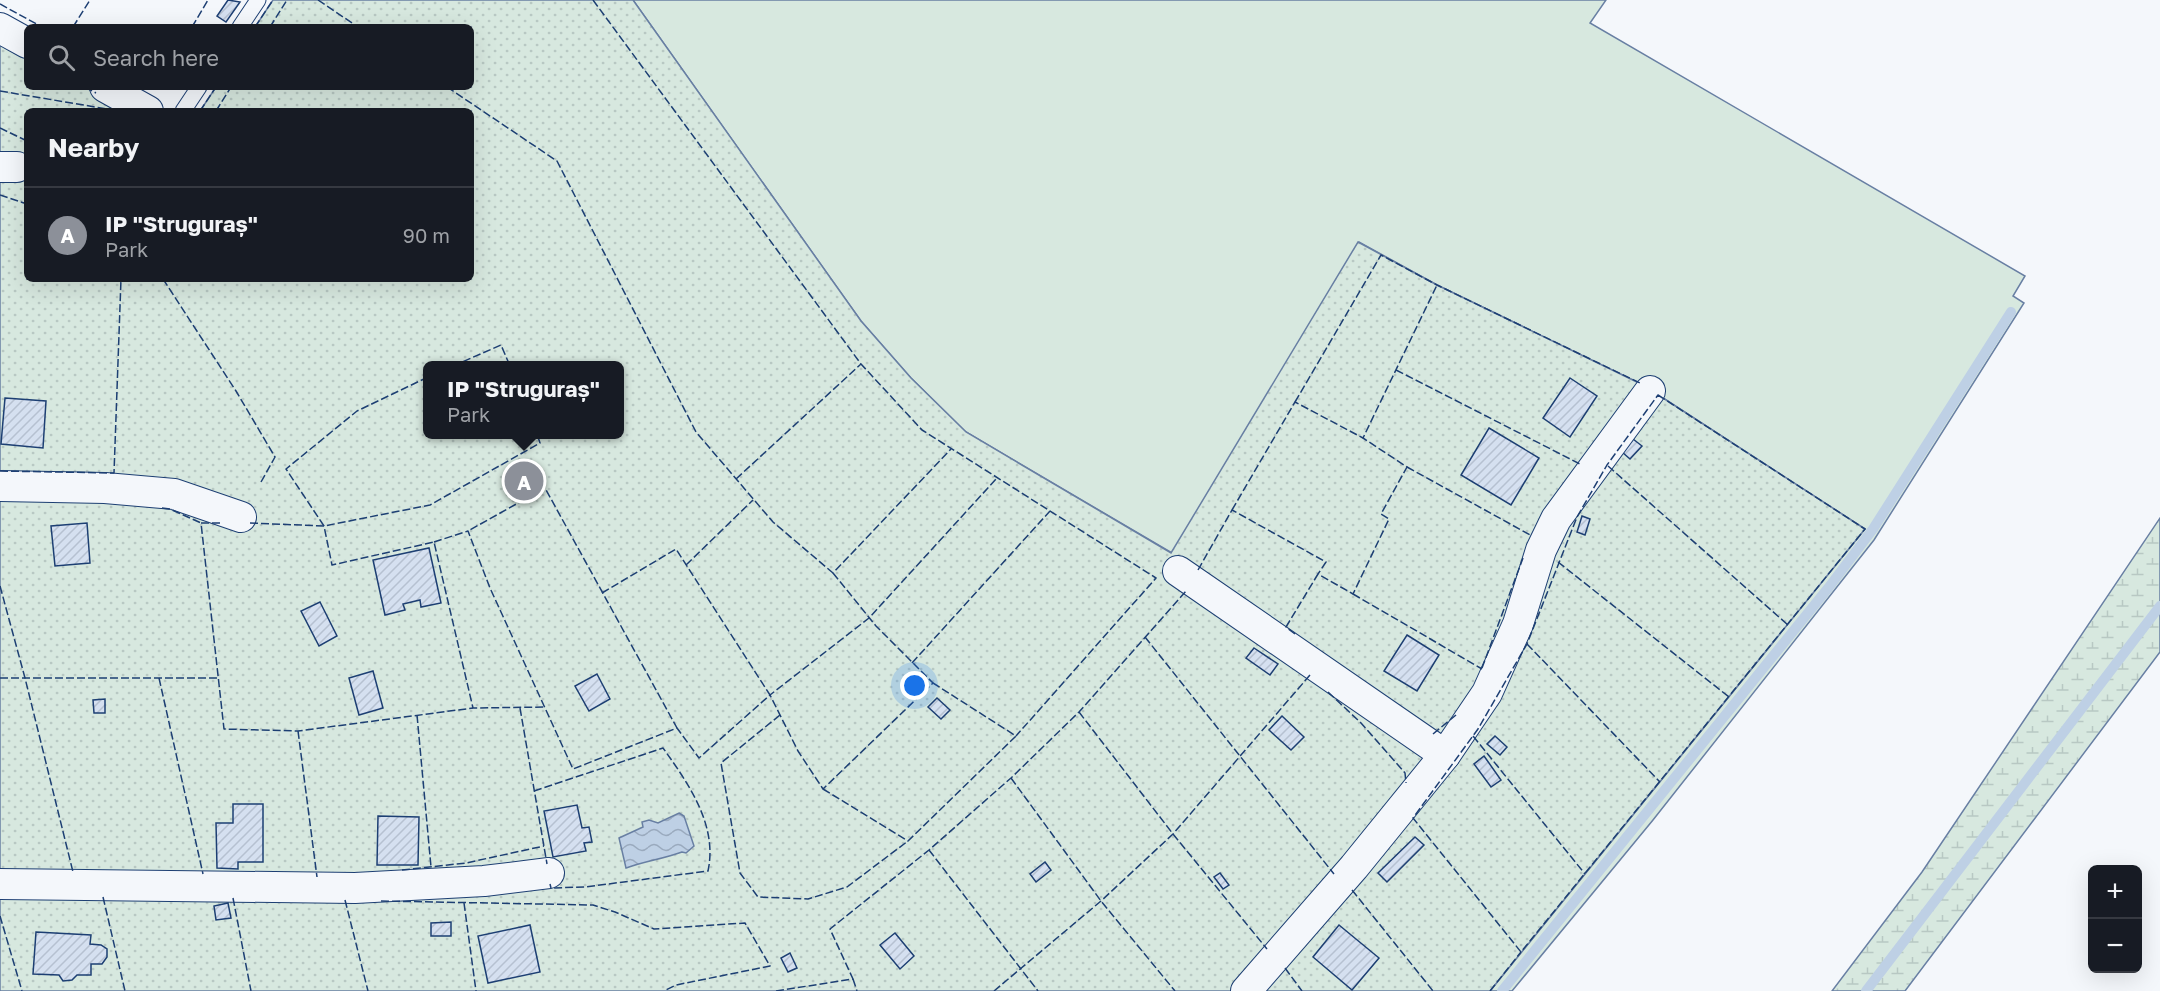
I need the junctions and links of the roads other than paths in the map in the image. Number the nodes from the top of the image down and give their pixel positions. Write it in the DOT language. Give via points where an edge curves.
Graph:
graph roads {
  1 [pos="258,0"];
  2 [pos="242,24"];
  3 [pos="0,28"];
  4 [pos="24,42"];
  5 [pos="110,90"];
  6 [pos="197,90"];
  7 [pos="143,108"];
  8 [pos="185,108"];
  9 [pos="1650,391"];
  10 [pos="0,486"];
  11 [pos="241,517"];
  12 [pos="1178,571"];
  13 [pos="1445,755"];
  14 [pos="549,873"];
  15 [pos="0,884"];
  16 [pos="1246,991"];
  1 -- 2 [label="lane"];
  3 -- 4 [label="street"];
  5 -- 7 [label="street"];
  6 -- 8 [label="lane"];
  9 -- 13 [label="street" via="1556,519 1541,550 1518,624 1487,693"];
  10 -- 11 [label="street" via="174,494"];
  12 -- 13 [label="street"];
  13 -- 16 [label="street"];
  14 -- 15 [label="street" via="355,888"];
}
